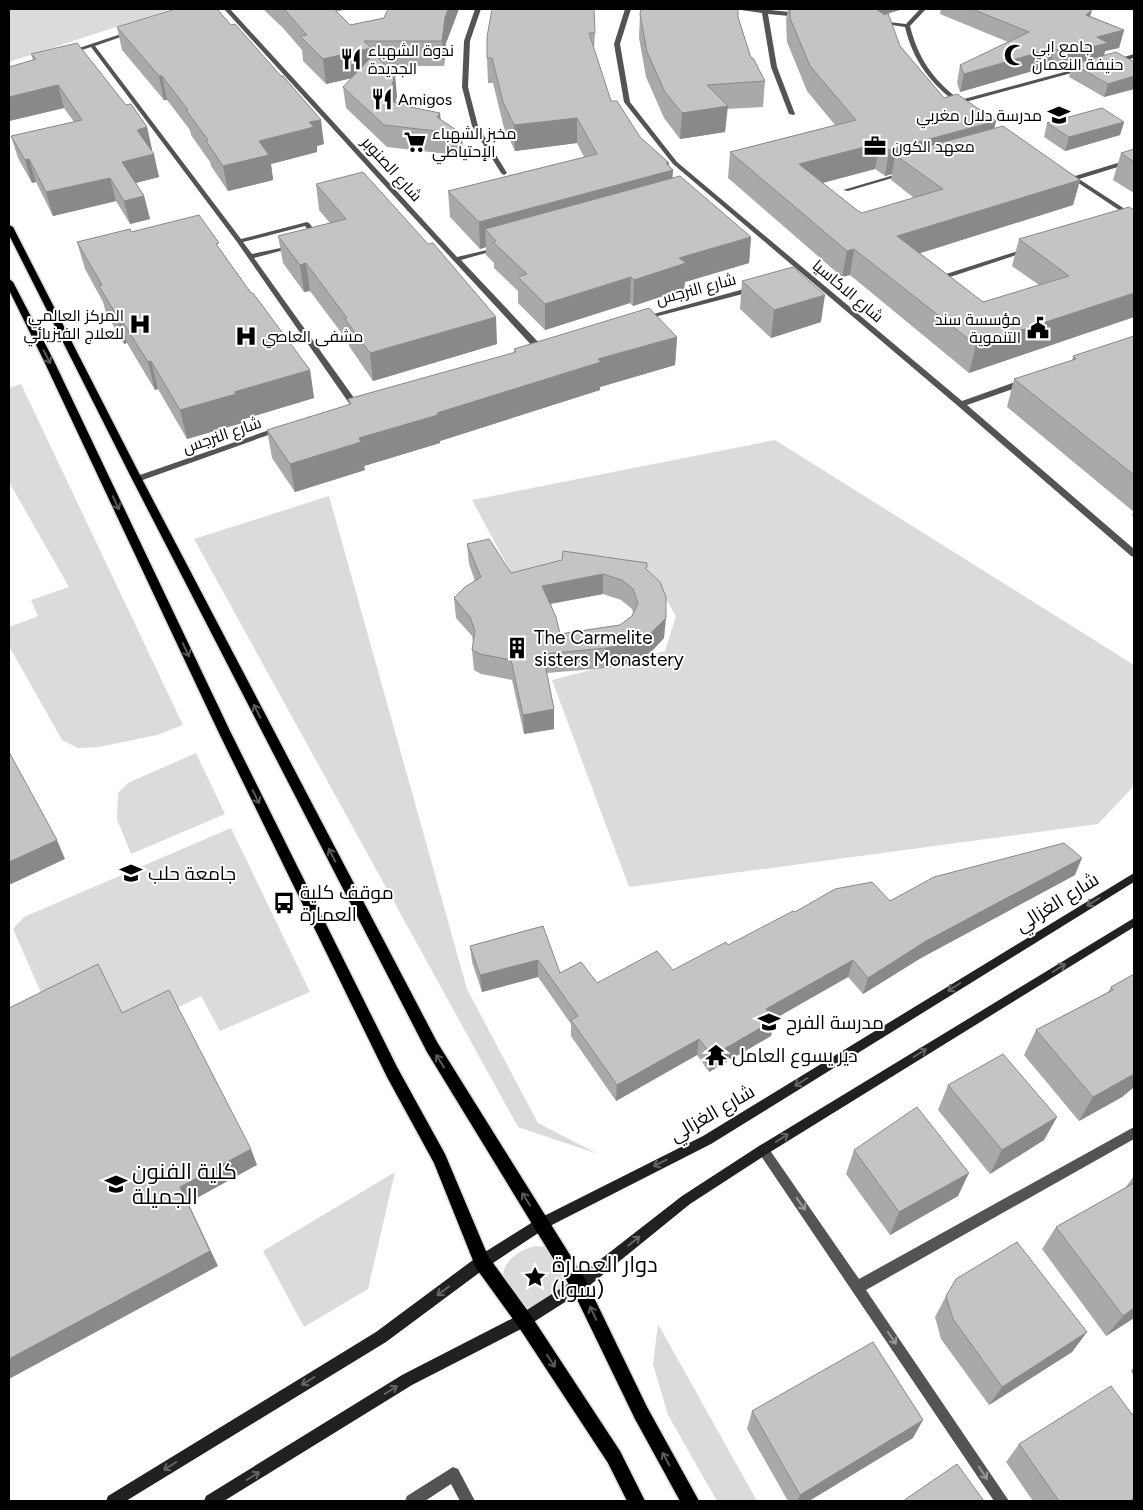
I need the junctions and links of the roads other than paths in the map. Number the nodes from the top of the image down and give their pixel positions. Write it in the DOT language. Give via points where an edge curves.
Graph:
graph roads {
  1 [pos="227,9"];
  2 [pos="478,9"];
  3 [pos="628,9"];
  4 [pos="737,9"];
  5 [pos="923,9"];
  6 [pos="767,10"];
  7 [pos="803,15"];
  8 [pos="870,22"];
  9 [pos="908,26"];
  10 [pos="139,30"];
  11 [pos="92,45"];
  12 [pos="64,54"];
  13 [pos="1134,56"];
  14 [pos="1106,63"];
  15 [pos="1088,68"];
  16 [pos="792,114"];
  17 [pos="1134,160"];
  18 [pos="1058,168"];
  19 [pos="913,171"];
  20 [pos="504,173"];
  21 [pos="1074,178"];
  22 [pos="706,190"];
  23 [pos="846,190"];
  24 [pos="697,192"];
  25 [pos="1133,217"];
  26 [pos="1123,219"];
  27 [pos="9,227"];
  28 [pos="239,241"];
  29 [pos="310,242"];
  30 [pos="302,244"];
  31 [pos="505,246"];
  32 [pos="1030,249"];
  33 [pos="250,257"];
  34 [pos="456,259"];
  35 [pos="806,274"];
  36 [pos="797,276"];
  37 [pos="947,276"];
  38 [pos="9,282"];
  39 [pos="768,284"];
  40 [pos="634,321"];
  41 [pos="548,344"];
  42 [pos="538,347"];
  43 [pos="529,350"];
  44 [pos="1034,378"];
  45 [pos="363,401"];
  46 [pos="354,404"];
  47 [pos="961,404"];
  48 [pos="344,407"];
  49 [pos="288,427"];
  50 [pos="137,479"];
  51 [pos="1134,554"];
  52 [pos="1134,877"];
  53 [pos="1134,922"];
  54 [pos="1134,1133"];
  55 [pos="763,1150"];
  56 [pos="541,1224"];
  57 [pos="482,1262"];
  58 [pos="579,1285"];
  59 [pos="858,1287"];
  60 [pos="524,1320"];
  61 [pos="113,1501"];
  62 [pos="211,1501"];
  63 [pos="412,1501"];
  64 [pos="468,1501"];
  65 [pos="636,1501"];
  66 [pos="690,1501"];
  67 [pos="1002,1501"];
  1 -- 34 [label="street, شارع الصنوبر"];
  2 -- 20 [label="street" via="467,41 465,87 474,126"];
  3 -- 22 [label="street, شارع الاكاسيا" via="617,44 627,102 675,163"];
  4 -- 6 [label="street"];
  5 -- 9 [label="street"];
  6 -- 7 [label="street"];
  6 -- 16 [label="street" via="774,67"];
  8 -- 9 [label="street"];
  9 -- 15 [label="street" via="910,42 920,66 960,104"];
  10 -- 11 [label="street"];
  11 -- 12 [label="street"];
  11 -- 28 [label="street"];
  13 -- 14 [label="street"];
  17 -- 21 [label="street"];
  18 -- 21 [label="street"];
  19 -- 23 [label="street"];
  21 -- 25 [label="street"];
  22 -- 24 [label="street"];
  22 -- 35 [label="street, شارع الاكاسيا"];
  25 -- 26 [label="street"];
  27 -- 50 [label="main road"];
  28 -- 29 [label="street" via="307,224 319,240"];
  28 -- 33 [label="street"];
  30 -- 33 [label="street"];
  31 -- 34 [label="street"];
  32 -- 37 [label="street"];
  33 -- 46 [label="street"];
  34 -- 42 [label="street, شارع الصنوبر"];
  35 -- 36 [label="street"];
  35 -- 47 [label="street, شارع الاكاسيا"];
  38 -- 57 [label="main road, one-way" via="224,731 392,1072 440,1159"];
  39 -- 40 [label="street, شارع النرجس"];
  41 -- 42 [label="street"];
  42 -- 43 [label="street"];
  44 -- 47 [label="street"];
  45 -- 46 [label="street"];
  46 -- 48 [label="street"];
  47 -- 51 [label="street, شارع الاكاسيا"];
  49 -- 50 [label="street, شارع النرجس"];
  56 -- 50 [label="main road, one-way" via="432,1048"];
  52 -- 56 [label="main road, شارع الغزالي, one-way" via="707,1140"];
  55 -- 53 [label="main road, one-way"];
  54 -- 59 [label="street"];
  58 -- 55 [label="main road, one-way" via="686,1200"];
  55 -- 59 [label="street, one-way"];
  56 -- 57 [label="main road, شارع الغزالي"];
  56 -- 58 [label="main road"];
  57 -- 60 [label="main road"];
  57 -- 61 [label="main road, شارع الغزالي, one-way" via="381,1337"];
  58 -- 60 [label="main road"];
  66 -- 58 [label="main road, one-way" via="641,1413"];
  59 -- 67 [label="street, one-way"];
  62 -- 60 [label="main road, one-way" via="407,1380"];
  60 -- 65 [label="main road, one-way" via="614,1457"];
  63 -- 64 [label="street" via="453,1474"];
}
